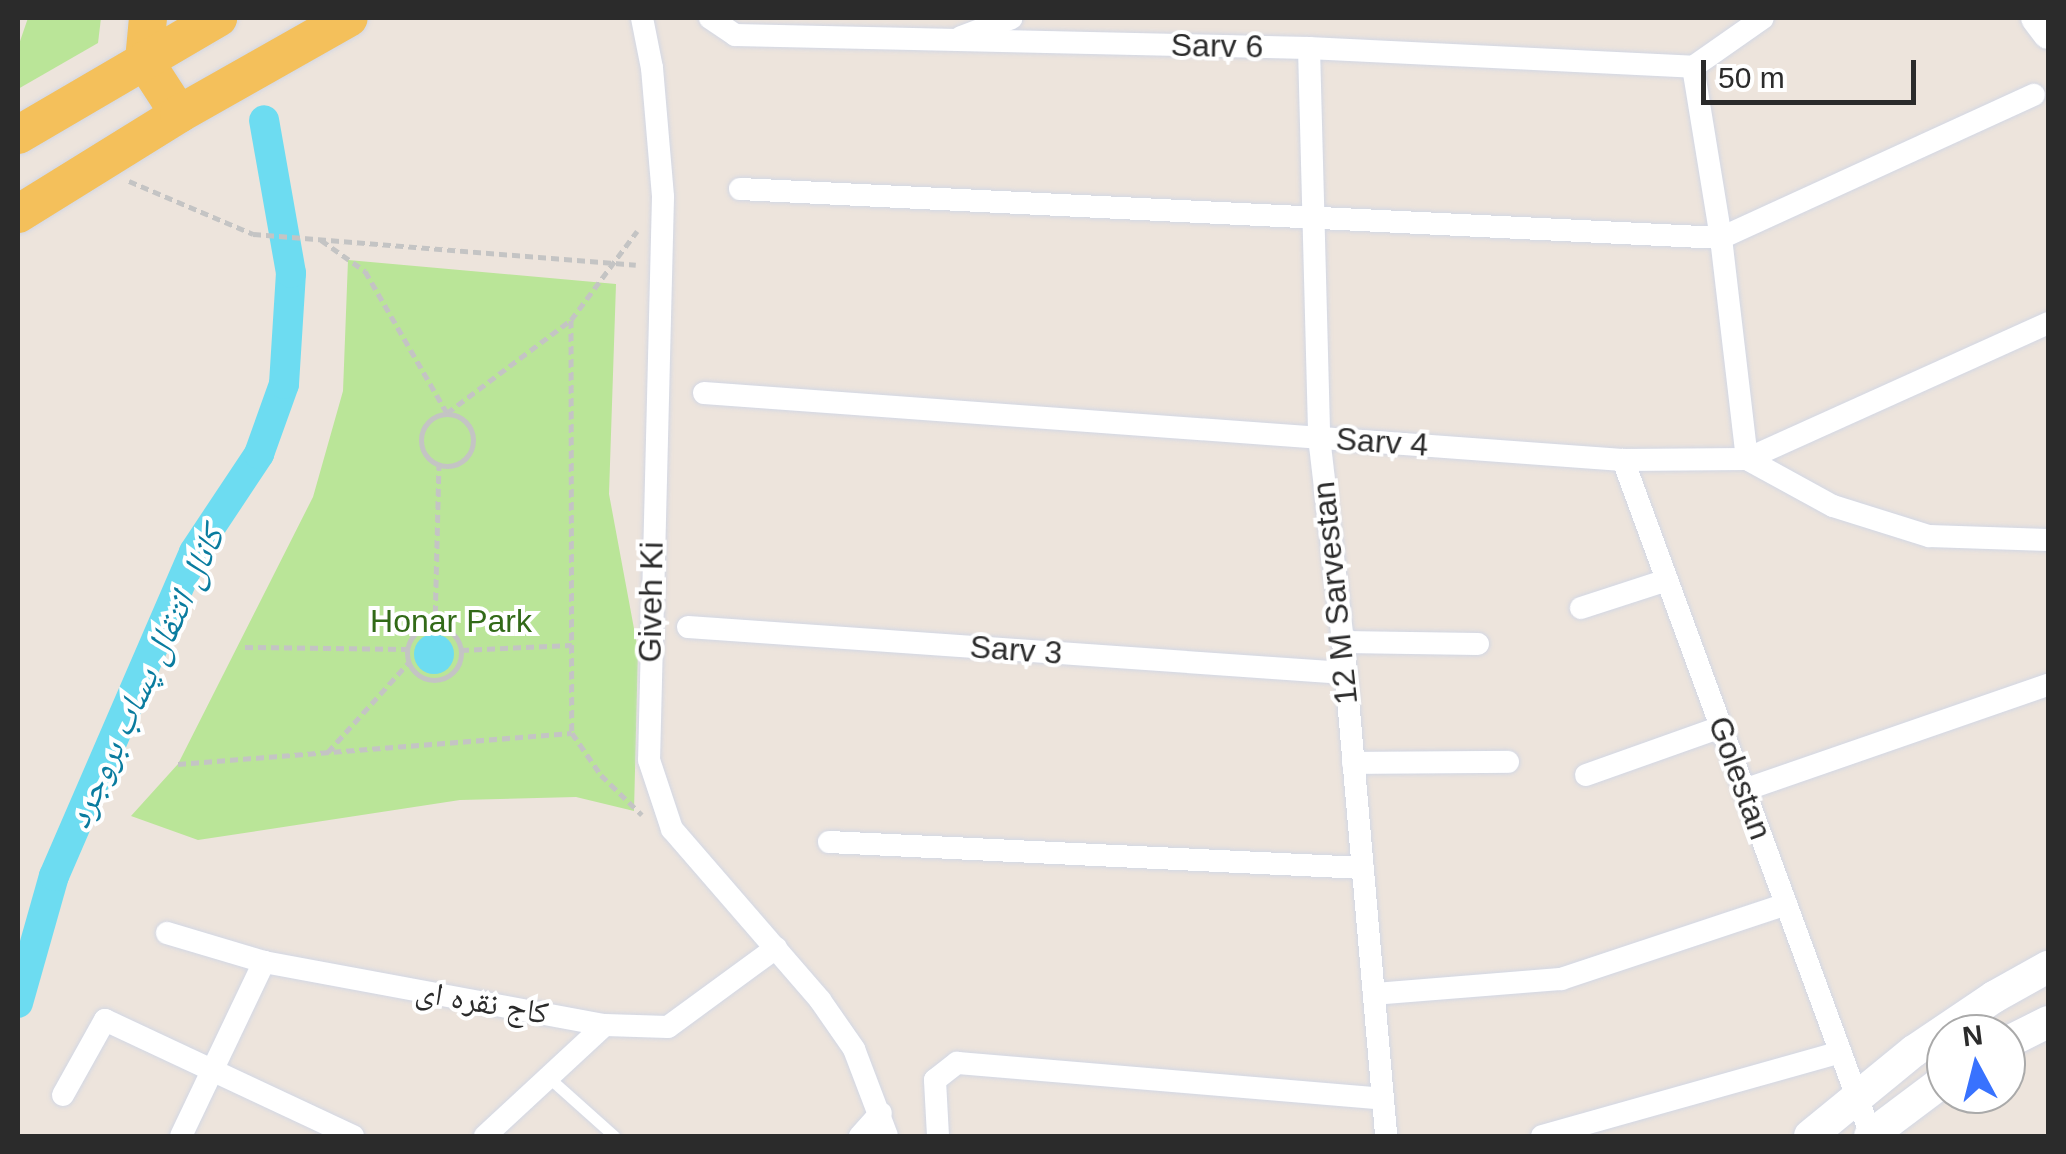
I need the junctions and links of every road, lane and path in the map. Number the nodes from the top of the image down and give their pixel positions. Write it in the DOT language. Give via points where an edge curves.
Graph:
graph roads {
  1 [pos="148,18"];
  2 [pos="218,18"];
  3 [pos="349,18"];
  4 [pos="642,18"];
  5 [pos="710,18"];
  6 [pos="1012,18"];
  7 [pos="1764,18"];
  8 [pos="2036,18"];
  9 [pos="2048,34"];
  10 [pos="949,42"];
  11 [pos="1309,48"];
  12 [pos="144,60"];
  13 [pos="1693,66"];
  14 [pos="2034,95"];
  15 [pos="179,114"];
  16 [pos="18,134"];
  17 [pos="94,166"];
  18 [pos="740,189"];
  19 [pos="663,197"];
  20 [pos="18,214"];
  21 [pos="1315,218"];
  22 [pos="318,238"];
  23 [pos="1721,238"];
  24 [pos="613,262"];
  25 [pos="660,267"];
  26 [pos="571,320"];
  27 [pos="2048,323"];
  28 [pos="704,393"];
  29 [pos="447,413"];
  30 [pos="1319,437"];
  31 [pos="1746,459"];
  32 [pos="1624,460"];
  33 [pos="440,466"];
  34 [pos="2047,544"];
  35 [pos="1668,580"];
  36 [pos="1581,608"];
  37 [pos="435,626"];
  38 [pos="688,627"];
  39 [pos="1343,642"];
  40 [pos="1478,644"];
  41 [pos="572,645"];
  42 [pos="246,647"];
  43 [pos="407,649"];
  44 [pos="461,650"];
  45 [pos="409,662"];
  46 [pos="1344,673"];
  47 [pos="2048,686"];
  48 [pos="1721,727"];
  49 [pos="572,733"];
  50 [pos="328,752"];
  51 [pos="1352,762"];
  52 [pos="1508,762"];
  53 [pos="178,764"];
  54 [pos="1586,775"];
  55 [pos="1744,790"];
  56 [pos="672,830"];
  57 [pos="829,842"];
  58 [pos="1362,868"];
  59 [pos="1786,904"];
  60 [pos="167,933"];
  61 [pos="776,948"];
  62 [pos="264,962"];
  63 [pos="2048,967"];
  64 [pos="1374,994"];
  65 [pos="606,1025"];
  66 [pos="1840,1052"];
  67 [pos="212,1072"];
  68 [pos="547,1076"];
  69 [pos="62,1095"];
  70 [pos="1856,1096"];
  71 [pos="1382,1099"];
  72 [pos="1926,1100"];
  73 [pos="881,1112"];
  74 [pos="1904,1123"];
  75 [pos="181,1136"];
  76 [pos="353,1136"];
  77 [pos="485,1136"];
  78 [pos="614,1136"];
  79 [pos="860,1136"];
  80 [pos="887,1136"];
  81 [pos="938,1136"];
  82 [pos="1386,1136"];
  83 [pos="1542,1136"];
  84 [pos="1810,1136"];
  85 [pos="1870,1136"];
  1 -- 12 [label="main road"];
  2 -- 12 [label="main road"];
  3 -- 15 [label="main road"];
  4 -- 19 [label="street, Giveh Ki"];
  5 -- 10 [label="street, Sarv 6" via="735,35"];
  6 -- 10 [label="street"];
  7 -- 13 [label="street"];
  8 -- 9 [label="street"];
  10 -- 11 [label="street, Sarv 6"];
  11 -- 13 [label="street, Sarv 6"];
  11 -- 21 [label="street, 12 M Sarvestan"];
  12 -- 15 [label="main road"];
  12 -- 16 [label="main road"];
  13 -- 23 [label="street"];
  14 -- 23 [label="street"];
  15 -- 17 [label="main road"];
  17 -- 20 [label="main road"];
  17 -- 22 [label="path" via="253,234"];
  18 -- 21 [label="street"];
  19 -- 24 [label="path"];
  19 -- 25 [label="street, Giveh Ki"];
  21 -- 23 [label="street"];
  21 -- 30 [label="street, 12 M Sarvestan"];
  22 -- 24 [label="path"];
  22 -- 29 [label="path" via="365,271"];
  23 -- 31 [label="street"];
  24 -- 25 [label="path"];
  24 -- 26 [label="path"];
  25 -- 56 [label="street, Giveh Ki" via="650,760"];
  26 -- 29 [label="path"];
  26 -- 41 [label="path"];
  27 -- 31 [label="street"];
  28 -- 30 [label="street, Sarv 4"];
  29 -- 33 [label="path" via="434,416 420,436 428,460"];
  29 -- 33 [label="path" via="469,425 472,450 453,466"];
  30 -- 32 [label="street, Sarv 4"];
  30 -- 39 [label="street, 12 M Sarvestan"];
  31 -- 32 [label="street, Sarv 4"];
  31 -- 34 [label="street, Sarv 4" via="1832,506 1930,536"];
  32 -- 35 [label="street, Golestan"];
  33 -- 37 [label="path"];
  35 -- 36 [label="street"];
  35 -- 48 [label="street, Golestan"];
  37 -- 43 [label="path" via="422,628"];
  37 -- 44 [label="path" via="456,638"];
  38 -- 46 [label="street, Sarv 3"];
  39 -- 40 [label="street"];
  39 -- 46 [label="street, 12 M Sarvestan"];
  41 -- 44 [label="path"];
  41 -- 49 [label="path"];
  42 -- 43 [label="path"];
  43 -- 45 [label="path"];
  44 -- 45 [label="path" via="452,674 440,679 416,672"];
  45 -- 50 [label="path"];
  46 -- 51 [label="street, 12 M Sarvestan"];
  47 -- 55 [label="street"];
  48 -- 54 [label="street"];
  48 -- 55 [label="street, Golestan"];
  49 -- 50 [label="path"];
  49 -- 56 [label="path" via="634,812"];
  50 -- 53 [label="path"];
  51 -- 52 [label="street"];
  51 -- 58 [label="street, 12 M Sarvestan"];
  55 -- 59 [label="street, Golestan"];
  56 -- 61 [label="street, Giveh Ki"];
  57 -- 58 [label="street"];
  58 -- 64 [label="street, 12 M Sarvestan"];
  59 -- 64 [label="street" via="1561,979"];
  59 -- 66 [label="street, Golestan"];
  60 -- 62 [label="street, کاج نقره ای"];
  61 -- 65 [label="street, کاج نقره ای" via="668,1027"];
  61 -- 73 [label="street, Giveh Ki" via="854,1049"];
  62 -- 65 [label="street, کاج نقره ای"];
  62 -- 67 [label="street"];
  63 -- 70 [label="main road" via="1994,997"];
  64 -- 71 [label="street, 12 M Sarvestan"];
  65 -- 68 [label="street"];
  66 -- 70 [label="street, Golestan"];
  66 -- 83 [label="street"];
  67 -- 69 [label="street" via="104,1020"];
  67 -- 75 [label="street"];
  67 -- 76 [label="street"];
  68 -- 77 [label="street"];
  68 -- 78 [label="lane"];
  70 -- 84 [label="main road"];
  70 -- 85 [label="street, Golestan"];
  71 -- 81 [label="street" via="957,1063 936,1080"];
  71 -- 82 [label="street, 12 M Sarvestan"];
  72 -- 74 [label="main road"];
  73 -- 79 [label="street"];
  73 -- 80 [label="street, Giveh Ki"];
  74 -- 85 [label="main road"];
}
